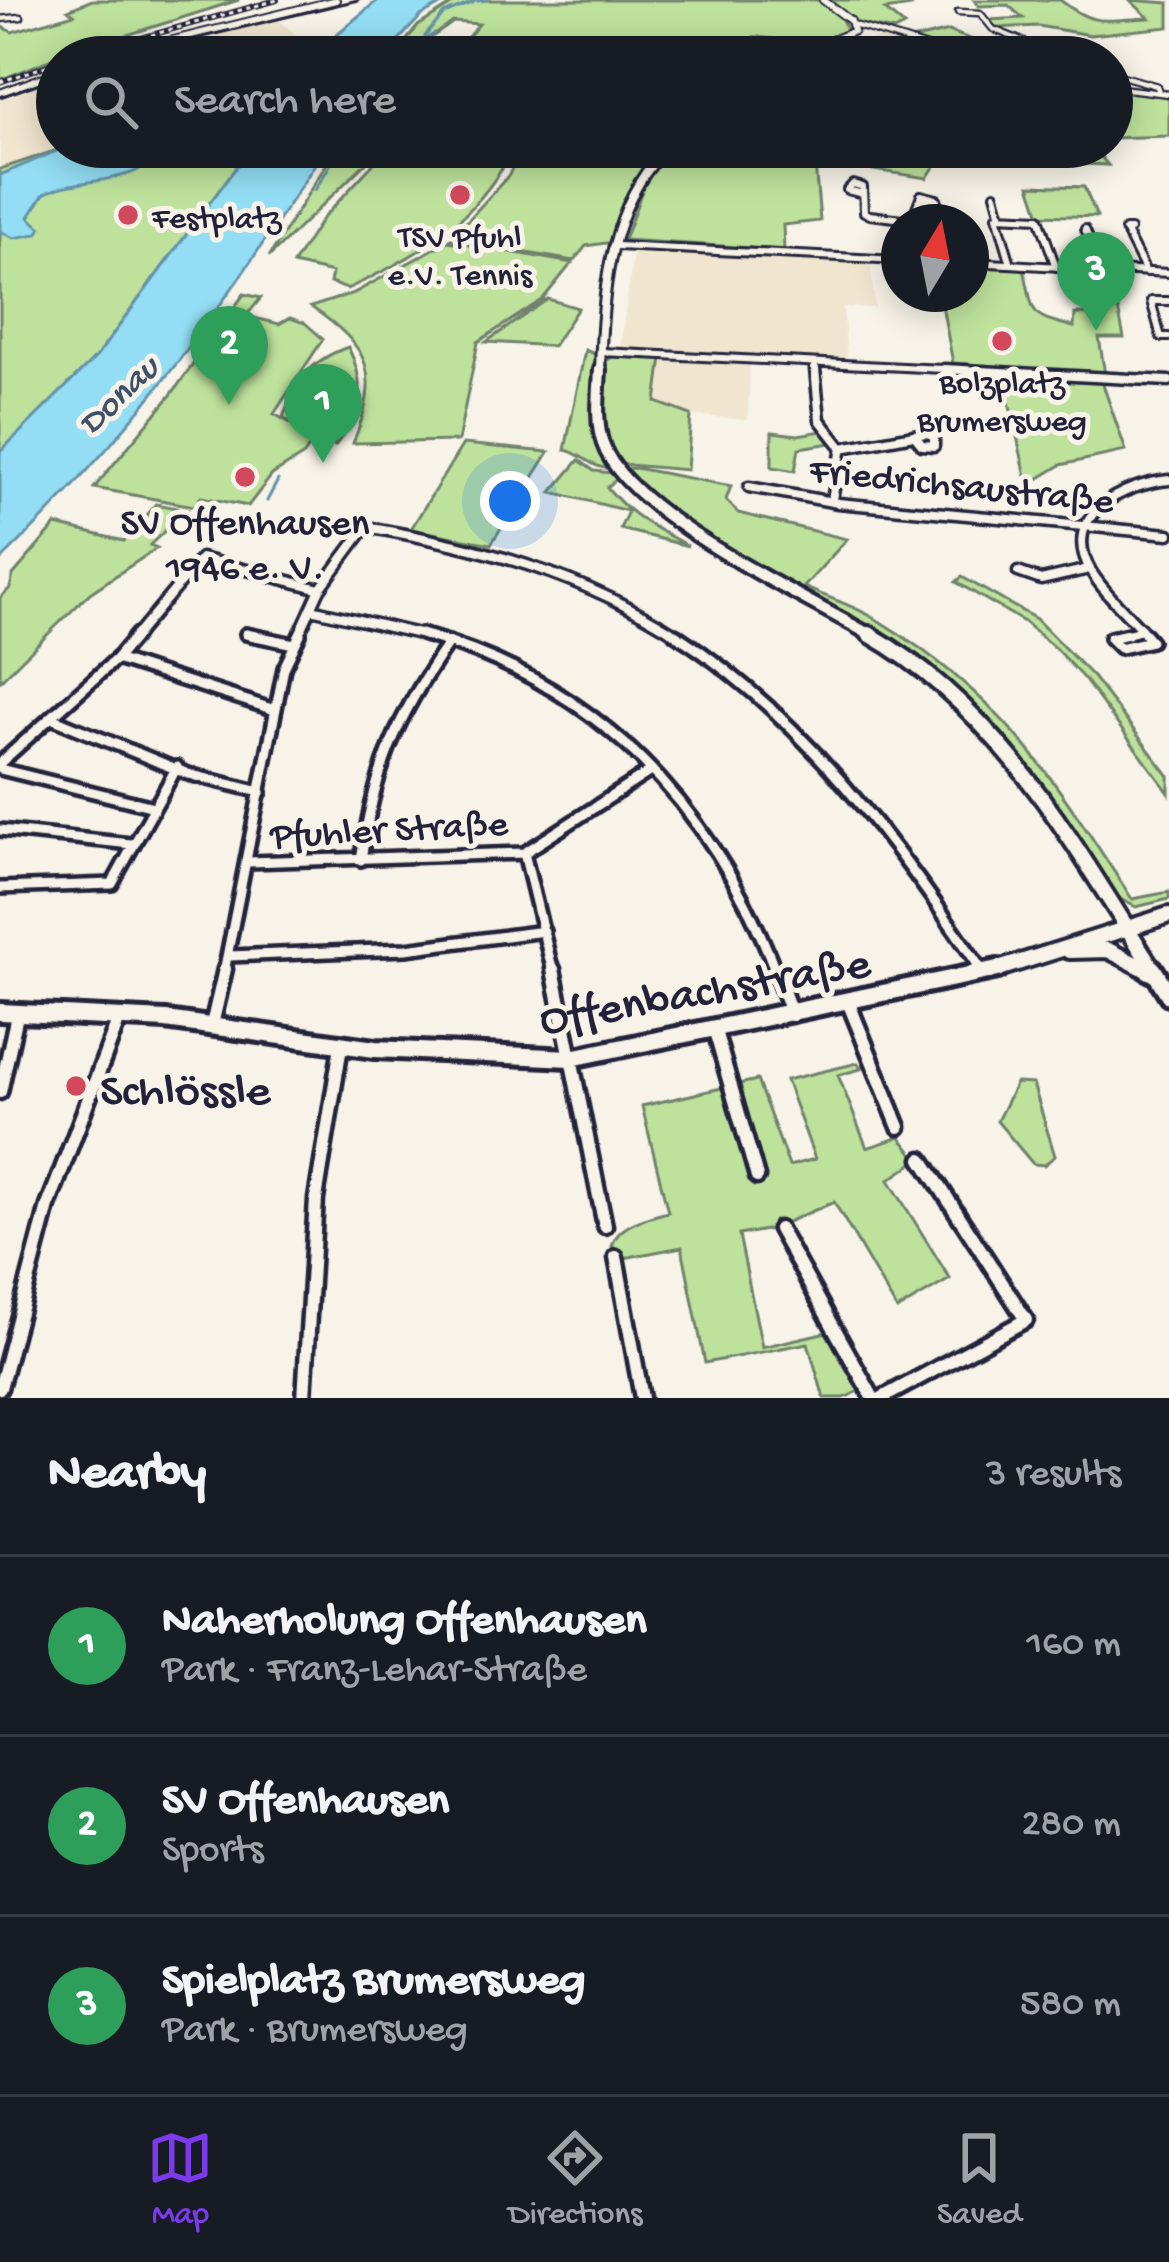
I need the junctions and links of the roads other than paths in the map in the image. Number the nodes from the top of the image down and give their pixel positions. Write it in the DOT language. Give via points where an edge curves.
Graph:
graph roads {
  1 [pos="336,0"];
  2 [pos="823,0"];
  3 [pos="320,2"];
  4 [pos="958,13"];
  5 [pos="10,18"];
  6 [pos="0,20"];
  7 [pos="854,26"];
  8 [pos="188,36"];
  9 [pos="847,36"];
  10 [pos="888,36"];
  11 [pos="1012,36"];
  12 [pos="1133,79"];
  13 [pos="36,80"];
  14 [pos="1133,89"];
  15 [pos="1159,92"];
  16 [pos="0,93"];
  17 [pos="1169,94"];
  18 [pos="649,168"];
  19 [pos="863,194"];
  20 [pos="995,194"];
  21 [pos="923,199"];
  22 [pos="920,204"];
  23 [pos="853,212"];
  24 [pos="864,212"];
  25 [pos="881,214"];
  26 [pos="1001,216"];
  27 [pos="1084,229"];
  28 [pos="1130,230"];
  29 [pos="617,245"];
  30 [pos="881,259"];
  31 [pos="989,263"];
  32 [pos="1011,264"];
  33 [pos="1056,267"];
  34 [pos="1102,269"];
  35 [pos="1146,272"];
  36 [pos="1169,273"];
  37 [pos="1169,301"];
  38 [pos="1169,332"];
  39 [pos="602,352"];
  40 [pos="814,363"];
  41 [pos="1169,381"];
  42 [pos="914,435"];
  43 [pos="842,448"];
  44 [pos="1169,480"];
  45 [pos="748,487"];
  46 [pos="832,499"];
  47 [pos="1089,527"];
  48 [pos="1169,534"];
  49 [pos="1089,569"];
  50 [pos="1018,572"];
  51 [pos="320,590"];
  52 [pos="311,609"];
  53 [pos="1142,630"];
  54 [pos="246,634"];
  55 [pos="449,642"];
  56 [pos="294,644"];
  57 [pos="116,659"];
  58 [pos="275,710"];
  59 [pos="54,719"];
  60 [pos="0,766"];
  61 [pos="177,767"];
  62 [pos="652,770"];
  63 [pos="261,792"];
  64 [pos="154,807"];
  65 [pos="0,830"];
  66 [pos="131,844"];
  67 [pos="524,853"];
  68 [pos="361,860"];
  69 [pos="249,862"];
  70 [pos="0,888"];
  71 [pos="1169,915"];
  72 [pos="1125,927"];
  73 [pos="544,931"];
  74 [pos="1058,951"];
  75 [pos="229,956"];
  76 [pos="984,974"];
  77 [pos="1165,988"];
  78 [pos="849,1004"];
  79 [pos="9,1011"];
  80 [pos="120,1016"];
  81 [pos="792,1016"];
  82 [pos="212,1025"];
  83 [pos="715,1031"];
  84 [pos="341,1046"];
  85 [pos="572,1058"];
  86 [pos="1,1086"];
  87 [pos="899,1127"];
  88 [pos="922,1159"];
  89 [pos="757,1177"];
  90 [pos="605,1226"];
  91 [pos="779,1229"];
  92 [pos="616,1257"];
  93 [pos="0,1388"];
  94 [pos="886,1397"];
  95 [pos="304,1398"];
  96 [pos="642,1398"];
  1 -- 3 [label="street"];
  2 -- 7 [label="street"];
  3 -- 8 [label="street"];
  4 -- 11 [label="street" via="980,13"];
  5 -- 6 [label="street"];
  7 -- 9 [label="street"];
  7 -- 10 [label="street"];
  12 -- 15 [label="street"];
  13 -- 16 [label="street"];
  14 -- 15 [label="street"];
  15 -- 17 [label="street"];
  18 -- 29 [label="street"];
  19 -- 24 [label="street"];
  20 -- 26 [label="street"];
  21 -- 22 [label="street"];
  23 -- 24 [label="street"];
  24 -- 25 [label="street"];
  26 -- 32 [label="street"];
  26 -- 33 [label="street" via="1039,218"];
  27 -- 34 [label="street"];
  28 -- 35 [label="street"];
  29 -- 30 [label="street"];
  29 -- 39 [label="street"];
  31 -- 32 [label="street"];
  32 -- 33 [label="street"];
  33 -- 34 [label="street"];
  34 -- 35 [label="street"];
  35 -- 36 [label="street"];
  37 -- 38 [label="street" via="1151,298 1158,326"];
  39 -- 40 [label="street"];
  39 -- 72 [label="street" via="600,431 622,478 654,509 894,648 971,708 1035,785"];
  40 -- 41 [label="street"];
  40 -- 43 [label="street" via="820,417"];
  42 -- 43 [label="street"];
  43 -- 46 [label="street"];
  44 -- 47 [label="street" via="1112,492"];
  45 -- 46 [label="street, Friedrichsaustraße"];
  46 -- 47 [label="street, Friedrichsaustraße"];
  47 -- 48 [label="street, Friedrichsaustraße"];
  47 -- 49 [label="street"];
  49 -- 50 [label="street" via="1041,580"];
  49 -- 53 [label="street"];
  51 -- 52 [label="street"];
  51 -- 57 [label="street" via="201,558"];
  51 -- 76 [label="street" via="366,527 483,550 638,611 723,666 805,736 865,802"];
  52 -- 55 [label="street"];
  52 -- 56 [label="street"];
  54 -- 56 [label="street"];
  55 -- 62 [label="street" via="524,675"];
  55 -- 68 [label="street" via="386,737"];
  56 -- 58 [label="street"];
  57 -- 58 [label="street"];
  57 -- 59 [label="street"];
  58 -- 63 [label="street"];
  59 -- 60 [label="street"];
  59 -- 61 [label="street"];
  60 -- 64 [label="street"];
  61 -- 63 [label="street"];
  61 -- 64 [label="street"];
  62 -- 67 [label="street, Pfuhler Straße"];
  62 -- 81 [label="street" via="702,824 733,874"];
  63 -- 69 [label="street"];
  64 -- 66 [label="street"];
  65 -- 66 [label="street"];
  66 -- 70 [label="street" via="112,884"];
  67 -- 68 [label="street, Pfuhler Straße"];
  67 -- 73 [label="street"];
  68 -- 69 [label="street, Pfuhler Straße"];
  69 -- 75 [label="street"];
  71 -- 72 [label="street, Offenbachstraße"];
  72 -- 74 [label="street, Offenbachstraße"];
  72 -- 77 [label="street"];
  73 -- 75 [label="street" via="406,950"];
  73 -- 85 [label="street"];
  74 -- 76 [label="street, Offenbachstraße"];
  74 -- 77 [label="street" via="1108,950"];
  75 -- 82 [label="street"];
  76 -- 78 [label="street, Offenbachstraße"];
  78 -- 81 [label="street, Offenbachstraße"];
  78 -- 87 [label="street"];
  79 -- 80 [label="street, Offenbachstraße"];
  79 -- 86 [label="street"];
  80 -- 82 [label="street, Offenbachstraße"];
  80 -- 93 [label="street" via="48,1206"];
  81 -- 83 [label="street, Offenbachstraße"];
  82 -- 84 [label="street, Offenbachstraße"];
  83 -- 85 [label="street, Offenbachstraße"];
  83 -- 89 [label="street"];
  84 -- 85 [label="street, Offenbachstraße"];
  84 -- 95 [label="street" via="316,1199"];
  85 -- 90 [label="street"];
  88 -- 94 [label="street" via="1026,1319"];
  91 -- 94 [label="street"];
  92 -- 96 [label="street"];
}
